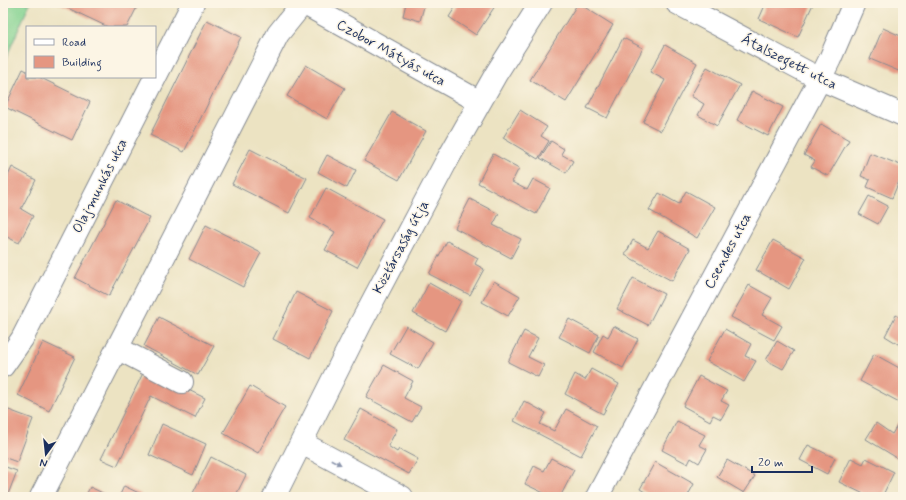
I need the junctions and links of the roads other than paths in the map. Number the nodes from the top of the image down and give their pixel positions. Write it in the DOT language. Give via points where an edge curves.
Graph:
graph roads {
  1 [pos="193,3"];
  2 [pos="303,3"];
  3 [pos="541,3"];
  4 [pos="676,3"];
  5 [pos="854,3"];
  6 [pos="156,76"];
  7 [pos="155,78"];
  8 [pos="820,79"];
  9 [pos="480,102"];
  10 [pos="903,115"];
  11 [pos="117,348"];
  12 [pos="3,366"];
  13 [pos="182,382"];
  14 [pos="302,443"];
  15 [pos="377,492"];
  16 [pos="41,497"];
  17 [pos="274,497"];
  18 [pos="402,497"];
  19 [pos="597,497"];
  1 -- 6 [label="street, Olajmunkás utca"];
  2 -- 9 [label="street, Czobor Mátyás utca"];
  2 -- 11 [label="street" via="278,34"];
  3 -- 9 [label="street, Köztársaság útja"];
  4 -- 8 [label="street, Átalszegett utca"];
  5 -- 8 [label="street, Csendes utca"];
  7 -- 12 [label="street, Olajmunkás utca" via="22,339"];
  8 -- 10 [label="street, Átalszegett utca"];
  8 -- 19 [label="street, Csendes utca"];
  9 -- 14 [label="street, Köztársaság útja" via="360,325"];
  11 -- 13 [label="street"];
  11 -- 16 [label="street"];
  14 -- 15 [label="street, one-way"];
  14 -- 17 [label="street, Köztársaság útja"];
  15 -- 18 [label="street"];
}
